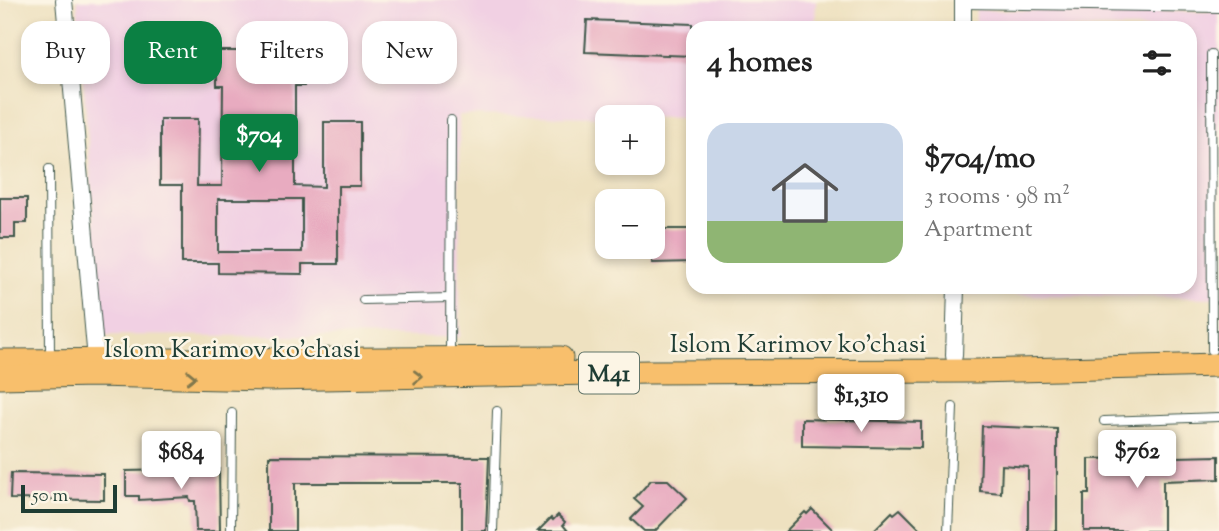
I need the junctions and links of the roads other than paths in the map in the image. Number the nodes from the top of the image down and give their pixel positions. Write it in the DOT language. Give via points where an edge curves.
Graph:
graph roads {
  1 [pos="64,0"];
  2 [pos="963,0"];
  3 [pos="1219,4"];
  4 [pos="963,21"];
  5 [pos="1211,54"];
  6 [pos="451,120"];
  7 [pos="49,169"];
  8 [pos="956,294"];
  9 [pos="450,298"];
  10 [pos="363,300"];
  11 [pos="1217,355"];
  12 [pos="954,356"];
  13 [pos="450,359"];
  14 [pos="50,360"];
  15 [pos="96,360"];
  16 [pos="0,361"];
  17 [pos="0,377"];
  18 [pos="953,407"];
  19 [pos="497,411"];
  20 [pos="232,413"];
  21 [pos="1219,417"];
  22 [pos="1104,421"];
  23 [pos="231,531"];
  24 [pos="493,531"];
  25 [pos="948,531"];
  1 -- 15 [label="street"];
  2 -- 3 [label="street"];
  2 -- 4 [label="street"];
  5 -- 11 [label="lane"];
  6 -- 9 [label="lane"];
  7 -- 14 [label="lane"];
  8 -- 12 [label="street"];
  9 -- 10 [label="lane"];
  9 -- 13 [label="lane"];
  11 -- 12 [label="main road, Islom Karimov ko'chasi / M41"];
  17 -- 11 [label="main road, Islom Karimov ko'chasi / M41, one-way" via="269,379 976,371"];
  12 -- 13 [label="main road, Islom Karimov ko'chasi / M41"];
  13 -- 15 [label="main road, Islom Karimov ko'chasi / M41"];
  14 -- 15 [label="main road, Islom Karimov ko'chasi / M41"];
  14 -- 16 [label="main road, Islom Karimov ko'chasi / M41"];
  18 -- 25 [label="lane"];
  19 -- 24 [label="lane"];
  20 -- 23 [label="lane"];
  21 -- 22 [label="lane"];
}
